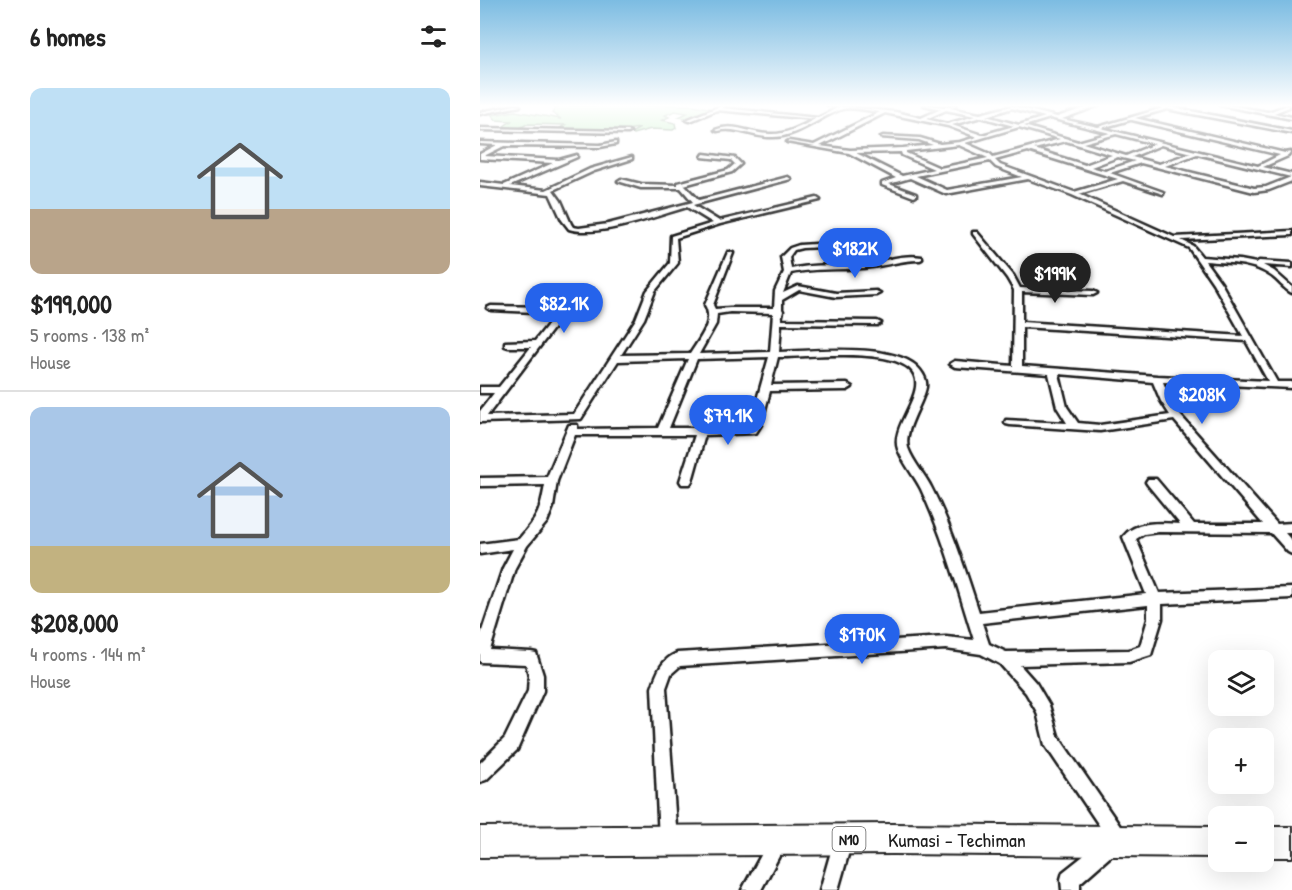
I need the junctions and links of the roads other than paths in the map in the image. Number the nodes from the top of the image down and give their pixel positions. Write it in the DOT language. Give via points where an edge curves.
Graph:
graph roads {
  1 [pos="499,147"];
  2 [pos="818,147"];
  3 [pos="936,147"];
  4 [pos="967,147"];
  5 [pos="1036,147"];
  6 [pos="1091,147"];
  7 [pos="1152,147"];
  8 [pos="1173,147"];
  9 [pos="1260,147"];
  10 [pos="1026,149"];
  11 [pos="903,150"];
  12 [pos="850,152"];
  13 [pos="1196,153"];
  14 [pos="1289,153"];
  15 [pos="1119,154"];
  16 [pos="575,156"];
  17 [pos="704,156"];
  18 [pos="480,157"];
  19 [pos="1128,157"];
  20 [pos="630,158"];
  21 [pos="991,159"];
  22 [pos="1141,161"];
  23 [pos="560,162"];
  24 [pos="1159,166"];
  25 [pos="1084,167"];
  26 [pos="1260,167"];
  27 [pos="940,170"];
  28 [pos="1105,173"];
  29 [pos="911,176"];
  30 [pos="1029,177"];
  31 [pos="901,178"];
  32 [pos="1292,178"];
  33 [pos="788,179"];
  34 [pos="1122,180"];
  35 [pos="621,181"];
  36 [pos="482,185"];
  37 [pos="504,186"];
  38 [pos="680,187"];
  39 [pos="549,190"];
  40 [pos="1161,193"];
  41 [pos="1074,194"];
  42 [pos="914,195"];
  43 [pos="817,200"];
  44 [pos="697,202"];
  45 [pos="688,205"];
  46 [pos="718,223"];
  47 [pos="975,233"];
  48 [pos="1292,233"];
  49 [pos="1173,238"];
  50 [pos="866,243"];
  51 [pos="729,253"];
  52 [pos="920,258"];
  53 [pos="1202,259"];
  54 [pos="1254,263"];
  55 [pos="1277,265"];
  56 [pos="1292,265"];
  57 [pos="786,276"];
  58 [pos="1276,276"];
  59 [pos="798,288"];
  60 [pos="1018,290"];
  61 [pos="1292,291"];
  62 [pos="876,293"];
  63 [pos="1093,293"];
  64 [pos="780,298"];
  65 [pos="491,308"];
  66 [pos="713,312"];
  67 [pos="778,317"];
  68 [pos="877,323"];
  69 [pos="1018,324"];
  70 [pos="1247,339"];
  71 [pos="508,344"];
  72 [pos="538,344"];
  73 [pos="774,355"];
  74 [pos="693,357"];
  75 [pos="615,358"];
  76 [pos="955,364"];
  77 [pos="1017,367"];
  78 [pos="1053,370"];
  79 [pos="1157,379"];
  80 [pos="1274,384"];
  81 [pos="1292,385"];
  82 [pos="765,387"];
  83 [pos="847,387"];
  84 [pos="480,390"];
  85 [pos="502,390"];
  86 [pos="577,417"];
  87 [pos="1176,417"];
  88 [pos="480,419"];
  89 [pos="1010,422"];
  90 [pos="1075,427"];
  91 [pos="572,432"];
  92 [pos="662,432"];
  93 [pos="701,432"];
  94 [pos="551,481"];
  95 [pos="686,481"];
  96 [pos="480,482"];
  97 [pos="1152,482"];
  98 [pos="1292,528"];
  99 [pos="1191,529"];
  100 [pos="1273,529"];
  101 [pos="523,543"];
  102 [pos="480,549"];
  103 [pos="1292,549"];
  104 [pos="1292,594"];
  105 [pos="1155,599"];
  106 [pos="974,618"];
  107 [pos="983,648"];
  108 [pos="481,656"];
  109 [pos="1005,659"];
  110 [pos="480,774"];
  111 [pos="843,839"];
  112 [pos="1118,839"];
  113 [pos="779,840"];
  114 [pos="668,841"];
  115 [pos="480,842"];
  116 [pos="1208,842"];
  117 [pos="1274,842"];
  118 [pos="1292,842"];
  119 [pos="751,890"];
  120 [pos="829,890"];
  121 [pos="1071,890"];
  1 -- 18 [label="street"];
  2 -- 12 [label="street"];
  3 -- 11 [label="street"];
  4 -- 21 [label="street"];
  5 -- 10 [label="street"];
  6 -- 15 [label="street"];
  7 -- 19 [label="street"];
  8 -- 13 [label="street"];
  9 -- 14 [label="street"];
  10 -- 21 [label="street"];
  10 -- 25 [label="street"];
  11 -- 12 [label="street"];
  11 -- 27 [label="street" via="904,154"];
  12 -- 31 [label="street"];
  13 -- 24 [label="street"];
  13 -- 26 [label="street"];
  14 -- 26 [label="street"];
  15 -- 19 [label="street"];
  15 -- 25 [label="street"];
  16 -- 23 [label="street"];
  17 -- 38 [label="street" via="733,159 738,164 730,171 681,183"];
  18 -- 23 [label="street"];
  19 -- 22 [label="street"];
  20 -- 39 [label="street"];
  21 -- 27 [label="street"];
  21 -- 30 [label="street" via="998,166"];
  22 -- 24 [label="street"];
  22 -- 28 [label="street"];
  23 -- 37 [label="street"];
  24 -- 32 [label="street" via="1254,190"];
  25 -- 28 [label="street"];
  26 -- 32 [label="street"];
  27 -- 29 [label="street"];
  28 -- 34 [label="street"];
  29 -- 30 [label="street" via="946,192"];
  29 -- 31 [label="street"];
  30 -- 41 [label="street"];
  31 -- 42 [label="street" via="884,184"];
  33 -- 44 [label="street"];
  34 -- 40 [label="street"];
  34 -- 41 [label="street"];
  35 -- 38 [label="street"];
  36 -- 37 [label="street"];
  37 -- 39 [label="street"];
  38 -- 44 [label="street"];
  39 -- 45 [label="street" via="558,199 570,227 578,231"];
  41 -- 49 [label="street"];
  43 -- 46 [label="street"];
  44 -- 45 [label="street"];
  45 -- 46 [label="street"];
  46 -- 75 [label="street" via="673,237 674,262 651,291 640,319"];
  47 -- 60 [label="street"];
  48 -- 49 [label="street"];
  49 -- 53 [label="street" via="1191,247"];
  50 -- 57 [label="street" via="792,249 785,257"];
  51 -- 66 [label="street" via="709,305"];
  52 -- 57 [label="street" via="892,259 865,266 804,268"];
  53 -- 54 [label="street"];
  53 -- 70 [label="street"];
  54 -- 55 [label="street"];
  54 -- 58 [label="street"];
  55 -- 56 [label="street"];
  55 -- 58 [label="street"];
  57 -- 59 [label="street"];
  57 -- 64 [label="street"];
  58 -- 61 [label="street"];
  59 -- 62 [label="street" via="836,295"];
  59 -- 64 [label="street"];
  60 -- 63 [label="street"];
  60 -- 69 [label="street"];
  64 -- 67 [label="street"];
  65 -- 72 [label="street" via="560,310 561,316"];
  66 -- 67 [label="street"];
  66 -- 74 [label="street" via="710,330"];
  67 -- 68 [label="street"];
  67 -- 73 [label="street"];
  69 -- 70 [label="street"];
  69 -- 77 [label="street"];
  70 -- 80 [label="street"];
  71 -- 72 [label="street"];
  72 -- 85 [label="street"];
  73 -- 74 [label="street"];
  73 -- 82 [label="street"];
  73 -- 106 [label="street" via="876,354 912,367 921,378 922,385 902,438 903,448 944,530"];
  74 -- 75 [label="street"];
  74 -- 92 [label="street"];
  75 -- 86 [label="street"];
  76 -- 77 [label="street"];
  77 -- 78 [label="street"];
  78 -- 79 [label="street"];
  78 -- 90 [label="street" via="1062,407"];
  79 -- 80 [label="street"];
  79 -- 87 [label="street"];
  80 -- 81 [label="street"];
  82 -- 83 [label="street"];
  82 -- 93 [label="street" via="752,431"];
  84 -- 85 [label="street"];
  85 -- 88 [label="street"];
  86 -- 88 [label="street"];
  86 -- 91 [label="street"];
  87 -- 90 [label="street" via="1100,428"];
  87 -- 100 [label="street"];
  89 -- 90 [label="street"];
  91 -- 92 [label="street"];
  91 -- 94 [label="street"];
  92 -- 93 [label="street"];
  93 -- 95 [label="street"];
  94 -- 96 [label="street"];
  94 -- 101 [label="street" via="541,522"];
  97 -- 99 [label="street"];
  98 -- 100 [label="street"];
  99 -- 100 [label="street"];
  99 -- 105 [label="street" via="1147,528 1136,530 1129,537"];
  100 -- 103 [label="street"];
  101 -- 102 [label="street"];
  101 -- 108 [label="street" via="509,568"];
  104 -- 105 [label="street"];
  105 -- 106 [label="street"];
  105 -- 109 [label="street" via="1155,619 1146,650 1130,656"];
  106 -- 107 [label="street"];
  107 -- 109 [label="street"];
  107 -- 114 [label="street" via="945,643 677,660 665,670 659,688"];
  108 -- 110 [label="street" via="531,658 536,675 535,691 511,744"];
  109 -- 112 [label="street" via="1031,688 1044,710 1051,739"];
  111 -- 112 [label="highway, Kumasi - Techiman / N10"];
  111 -- 113 [label="highway, Kumasi - Techiman / N10"];
  111 -- 120 [label="street"];
  112 -- 116 [label="highway, Kumasi - Techiman / N10"];
  112 -- 121 [label="street" via="1070,879"];
  113 -- 114 [label="highway, Kumasi - Techiman / N10"];
  113 -- 119 [label="street"];
  114 -- 115 [label="highway, Kumasi - Techiman / N10"];
  117 -- 118 [label="highway"];
}
